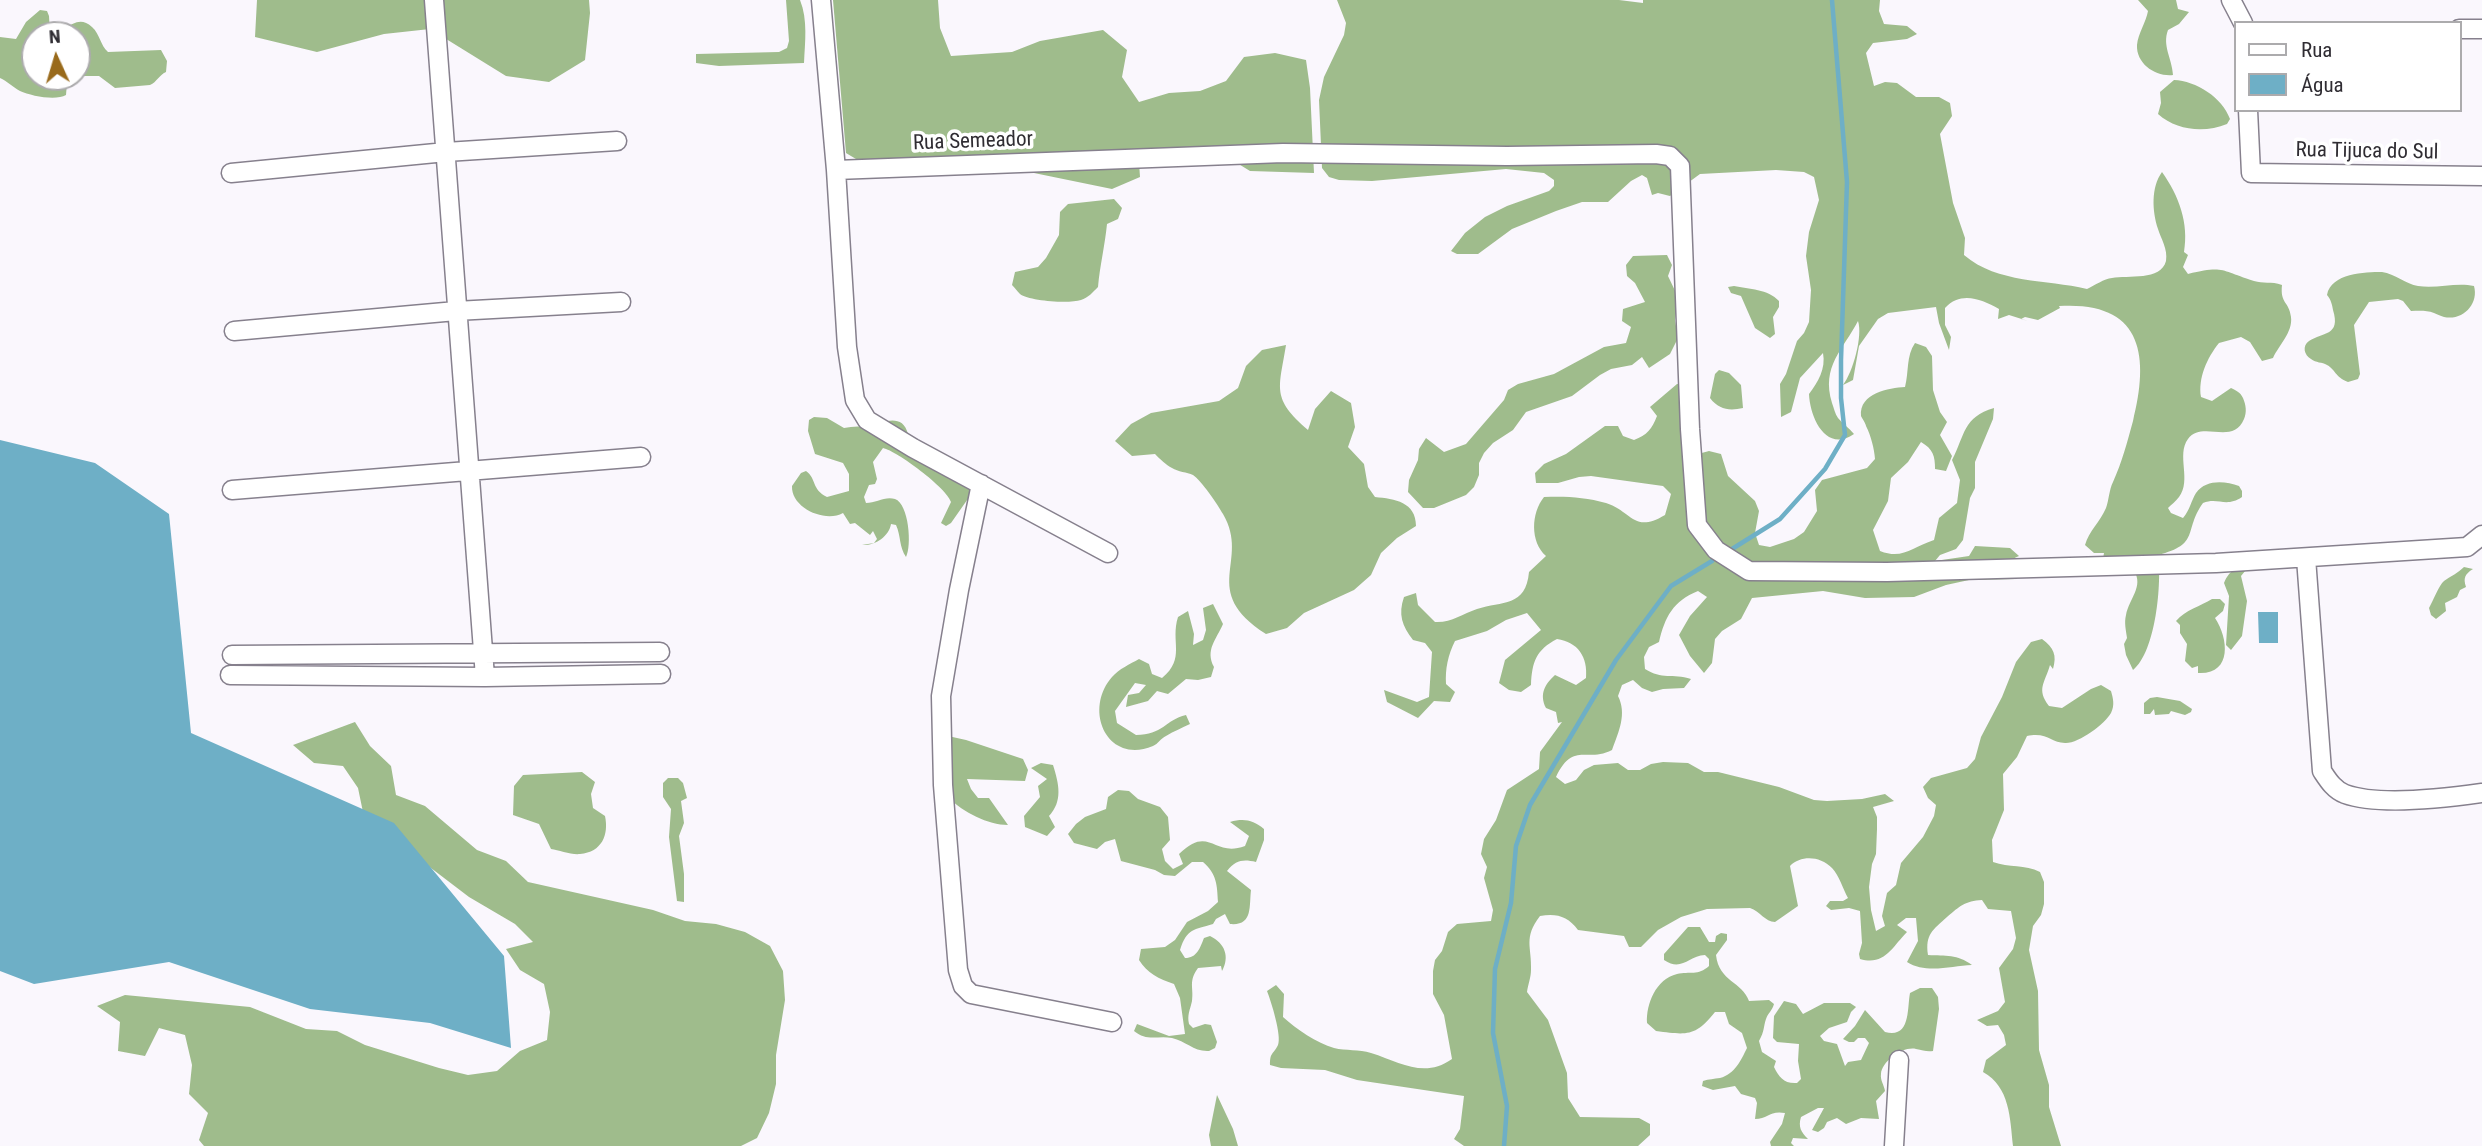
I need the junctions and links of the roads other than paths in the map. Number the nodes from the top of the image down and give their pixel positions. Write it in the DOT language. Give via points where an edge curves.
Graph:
graph roads {
  1 [pos="433,0"];
  2 [pos="821,0"];
  3 [pos="2231,0"];
  4 [pos="2242,21"];
  5 [pos="2461,29"];
  6 [pos="2482,29"];
  7 [pos="2248,112"];
  8 [pos="617,141"];
  9 [pos="446,152"];
  10 [pos="836,170"];
  11 [pos="231,173"];
  12 [pos="2482,176"];
  13 [pos="621,302"];
  14 [pos="456,312"];
  15 [pos="234,331"];
  16 [pos="641,457"];
  17 [pos="470,470"];
  18 [pos="981,484"];
  19 [pos="232,490"];
  20 [pos="2482,535"];
  21 [pos="1108,553"];
  22 [pos="2306,558"];
  23 [pos="660,652"];
  24 [pos="232,655"];
  25 [pos="483,655"];
  26 [pos="661,674"];
  27 [pos="230,675"];
  28 [pos="485,677"];
  29 [pos="2482,793"];
  30 [pos="1112,1022"];
  31 [pos="1899,1060"];
  32 [pos="1894,1146"];
  1 -- 9 [label="street"];
  2 -- 10 [label="street"];
  3 -- 4 [label="street"];
  5 -- 6 [label="street"];
  7 -- 12 [label="street, Rua Tijuca do Sul" via="2251,173"];
  8 -- 9 [label="street"];
  9 -- 11 [label="street"];
  9 -- 14 [label="street"];
  10 -- 18 [label="street" via="847,347 855,400 878,428"];
  10 -- 22 [label="street, Rua Semeador" via="1283,153 1670,156 1680,166 1697,524 1716,550 1749,571 1874,572"];
  13 -- 14 [label="street"];
  14 -- 15 [label="street"];
  14 -- 17 [label="street"];
  16 -- 17 [label="street"];
  17 -- 19 [label="street"];
  17 -- 25 [label="street"];
  18 -- 21 [label="street"];
  18 -- 30 [label="street" via="942,696 943,785 958,970 971,994"];
  20 -- 22 [label="street, Rua Semeador" via="2467,547"];
  22 -- 29 [label="street" via="2322,771 2329,783 2343,793 2366,798 2437,799"];
  23 -- 25 [label="street"];
  24 -- 25 [label="street"];
  25 -- 28 [label="street"];
  26 -- 28 [label="street"];
  27 -- 28 [label="street"];
  31 -- 32 [label="street"];
}
